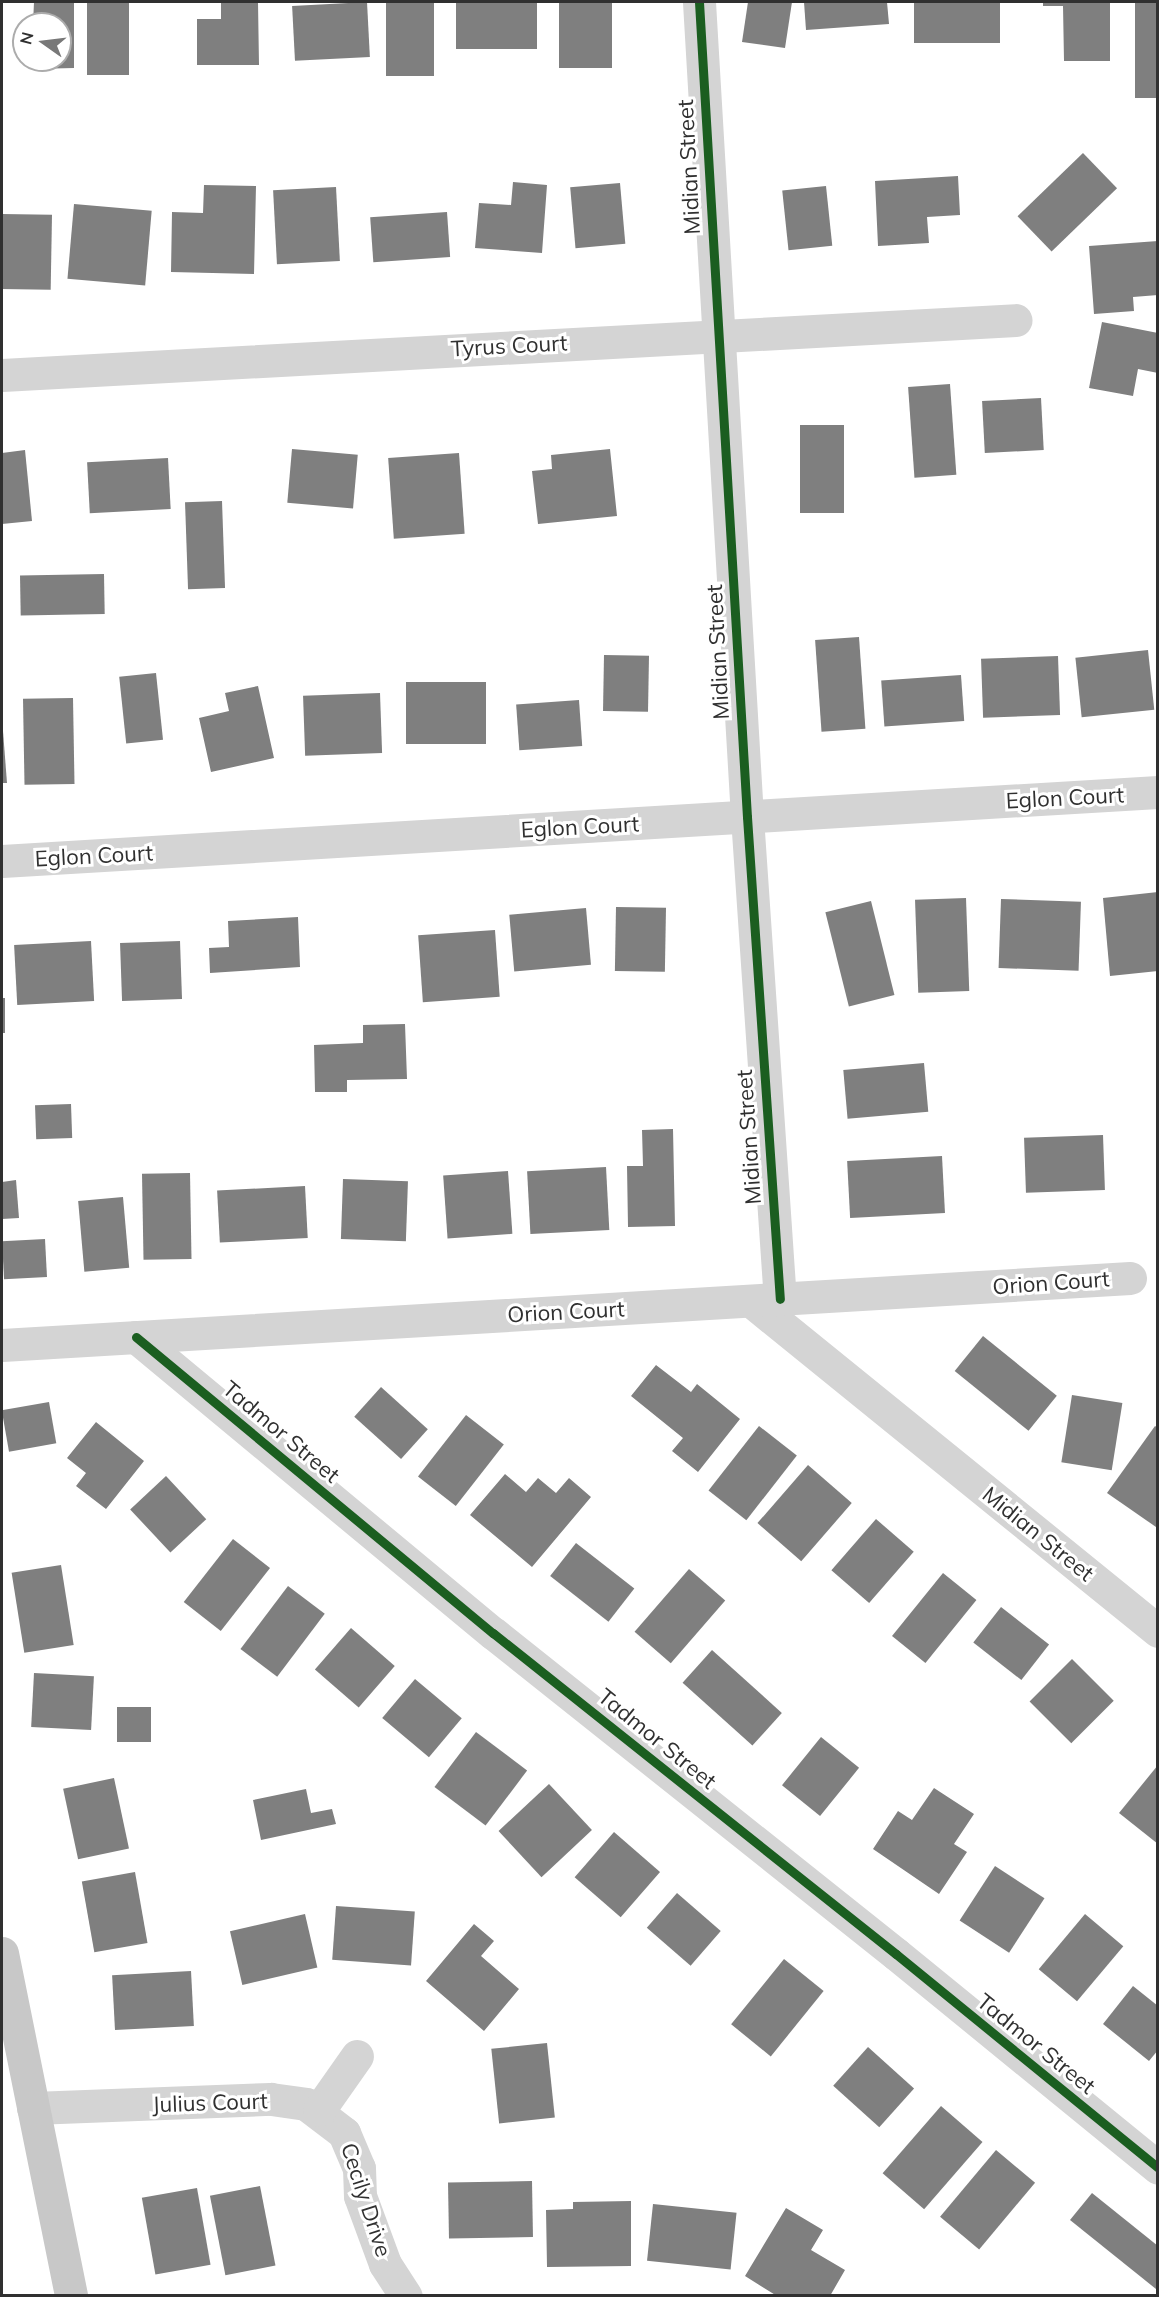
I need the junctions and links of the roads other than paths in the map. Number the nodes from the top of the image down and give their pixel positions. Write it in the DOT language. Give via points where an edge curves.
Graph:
graph roads {
  1 [pos="699,2"];
  2 [pos="1016,320"];
  3 [pos="719,334"];
  4 [pos="2,375"];
  5 [pos="1158,792"];
  6 [pos="747,817"];
  7 [pos="2,861"];
  8 [pos="1130,1278"];
  9 [pos="766,1300"];
  10 [pos="136,1337"];
  11 [pos="2,1345"];
  12 [pos="1158,1631"];
  13 [pos="2,1953"];
  14 [pos="357,2056"];
  15 [pos="33,2108"];
  16 [pos="319,2110"];
  17 [pos="1158,2168"];
  18 [pos="71,2295"];
  19 [pos="406,2295"];
  1 -- 3 [label="street, Midian Street"];
  2 -- 3 [label="street, Tyrus Court"];
  3 -- 4 [label="street, Tyrus Court"];
  3 -- 6 [label="street, Midian Street"];
  5 -- 6 [label="street, Eglon Court"];
  6 -- 7 [label="street, Eglon Court"];
  6 -- 9 [label="street, Midian Street"];
  8 -- 9 [label="street, Orion Court"];
  9 -- 10 [label="street, Orion Court"];
  9 -- 12 [label="street, Midian Street"];
  10 -- 11 [label="street, Orion Court"];
  10 -- 17 [label="street, Tadmor Street" via="493,1633"];
  13 -- 15 [label="main road"];
  14 -- 16 [label="street"];
  15 -- 16 [label="street, Julius Court" via="271,2099"];
  15 -- 18 [label="main road"];
  16 -- 19 [label="street, Cecily Drive" via="344,2133 359,2168 360,2196 382,2254"];
}
